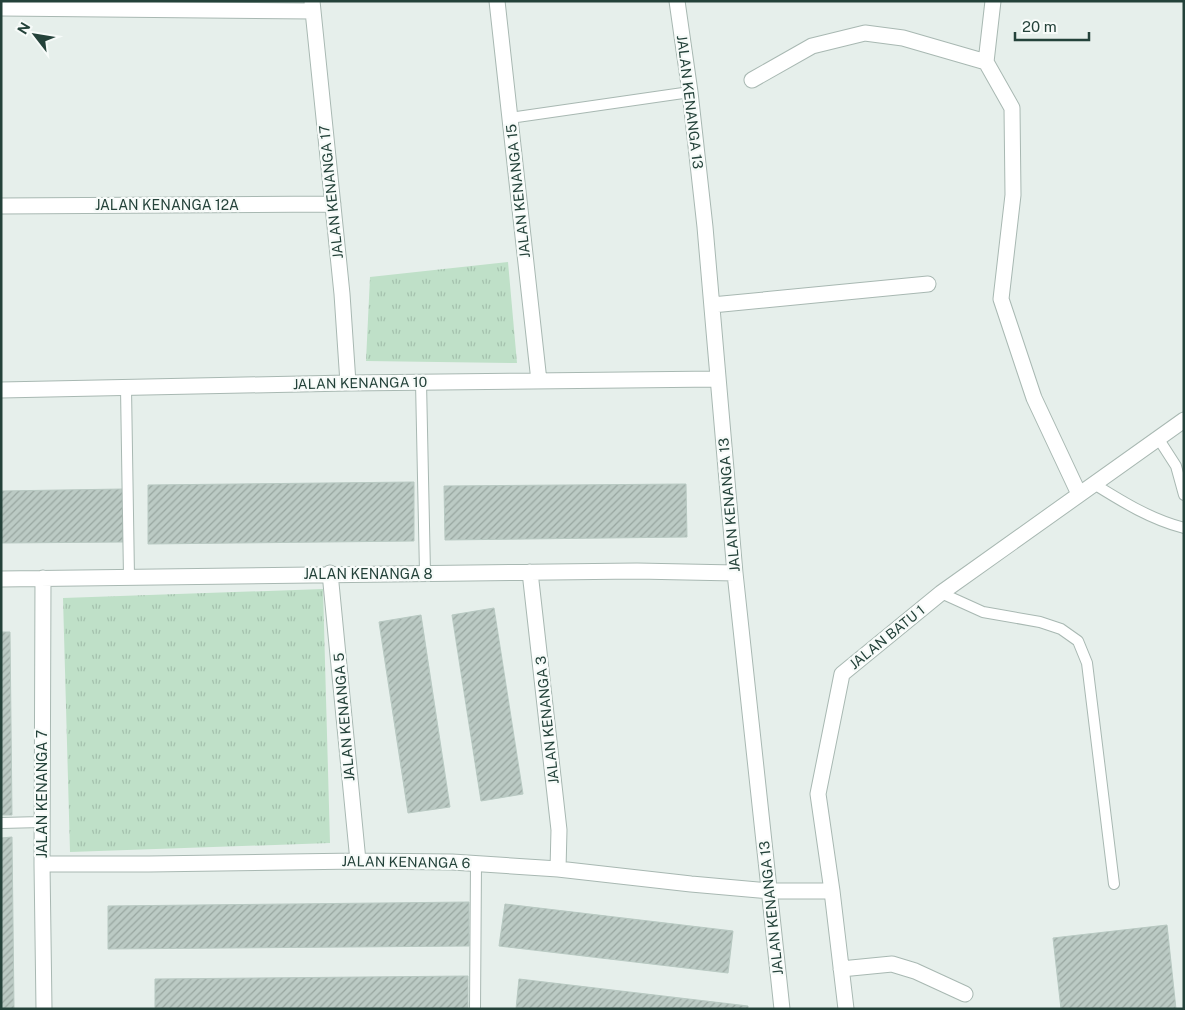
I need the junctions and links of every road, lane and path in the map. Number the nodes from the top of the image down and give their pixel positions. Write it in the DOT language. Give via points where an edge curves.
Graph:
graph roads {
  1 [pos="497,1"];
  2 [pos="677,1"];
  3 [pos="994,1"];
  4 [pos="312,6"];
  5 [pos="1,8"];
  6 [pos="986,62"];
  7 [pos="752,80"];
  8 [pos="690,92"];
  9 [pos="510,118"];
  10 [pos="333,204"];
  11 [pos="1,206"];
  12 [pos="928,284"];
  13 [pos="712,306"];
  14 [pos="718,379"];
  15 [pos="539,381"];
  16 [pos="420,382"];
  17 [pos="348,383"];
  18 [pos="126,388"];
  19 [pos="1,390"];
  20 [pos="1184,420"];
  21 [pos="1158,438"];
  22 [pos="1094,484"];
  23 [pos="1079,494"];
  24 [pos="1184,495"];
  25 [pos="1184,528"];
  26 [pos="530,572"];
  27 [pos="425,573"];
  28 [pos="735,573"];
  29 [pos="330,574"];
  30 [pos="129,577"];
  31 [pos="43,578"];
  32 [pos="1,579"];
  33 [pos="941,593"];
  34 [pos="42,822"];
  35 [pos="1,824"];
  36 [pos="358,860"];
  37 [pos="476,863"];
  38 [pos="42,864"];
  39 [pos="558,869"];
  40 [pos="1114,884"];
  41 [pos="769,891"];
  42 [pos="832,891"];
  43 [pos="841,969"];
  44 [pos="965,994"];
  45 [pos="44,1009"];
  46 [pos="475,1009"];
  47 [pos="782,1009"];
  48 [pos="846,1009"];
  1 -- 9 [label="street, JALAN KENANGA 15"];
  2 -- 8 [label="street, JALAN KENANGA 13"];
  3 -- 6 [label="street"];
  4 -- 5 [label="street"];
  4 -- 10 [label="street, JALAN KENANGA 17"];
  6 -- 7 [label="street" via="903,38 865,33 812,46"];
  6 -- 23 [label="street" via="1012,108 1013,195 1001,299 1034,398"];
  8 -- 9 [label="lane"];
  8 -- 13 [label="street, JALAN KENANGA 13"];
  9 -- 15 [label="street, JALAN KENANGA 15"];
  10 -- 11 [label="street, JALAN KENANGA 12A"];
  10 -- 17 [label="street, JALAN KENANGA 17"];
  12 -- 13 [label="street"];
  13 -- 14 [label="street, JALAN KENANGA 13"];
  14 -- 15 [label="street, JALAN KENANGA 10"];
  14 -- 28 [label="street, JALAN KENANGA 13"];
  15 -- 16 [label="street, JALAN KENANGA 10"];
  16 -- 17 [label="street, JALAN KENANGA 10"];
  16 -- 27 [label="lane"];
  17 -- 18 [label="street, JALAN KENANGA 10"];
  18 -- 19 [label="street, JALAN KENANGA 10"];
  18 -- 30 [label="lane"];
  20 -- 21 [label="street, JALAN BATU 1"];
  21 -- 22 [label="street, JALAN BATU 1"];
  21 -- 24 [label="lane" via="1176,466"];
  22 -- 23 [label="street, JALAN BATU 1"];
  22 -- 25 [label="lane" via="1162,522"];
  23 -- 33 [label="street, JALAN BATU 1"];
  26 -- 27 [label="street, JALAN KENANGA 8"];
  26 -- 28 [label="street, JALAN KENANGA 8"];
  26 -- 39 [label="street, JALAN KENANGA 3" via="559,830"];
  27 -- 29 [label="street, JALAN KENANGA 8"];
  28 -- 41 [label="street, JALAN KENANGA 13"];
  29 -- 30 [label="street, JALAN KENANGA 8"];
  29 -- 36 [label="street, JALAN KENANGA 5"];
  30 -- 31 [label="street, JALAN KENANGA 8"];
  31 -- 32 [label="street, JALAN KENANGA 8"];
  31 -- 34 [label="street, JALAN KENANGA 7"];
  33 -- 40 [label="lane" via="983,612 1061,629 1078,641 1087,663"];
  33 -- 42 [label="street, JALAN BATU 1" via="842,674 818,794"];
  34 -- 35 [label="lane"];
  34 -- 38 [label="street, JALAN KENANGA 7"];
  36 -- 37 [label="street, JALAN KENANGA 6"];
  36 -- 38 [label="street, JALAN KENANGA 6"];
  37 -- 39 [label="street, JALAN KENANGA 6"];
  37 -- 46 [label="lane"];
  38 -- 45 [label="street, JALAN KENANGA 7"];
  39 -- 41 [label="street, JALAN KENANGA 6"];
  41 -- 42 [label="street, JALAN KENANGA 6"];
  41 -- 47 [label="street, JALAN KENANGA 13"];
  42 -- 43 [label="street, JALAN BATU 1"];
  43 -- 44 [label="street" via="892,964"];
  43 -- 48 [label="street, JALAN BATU 1"];
}
